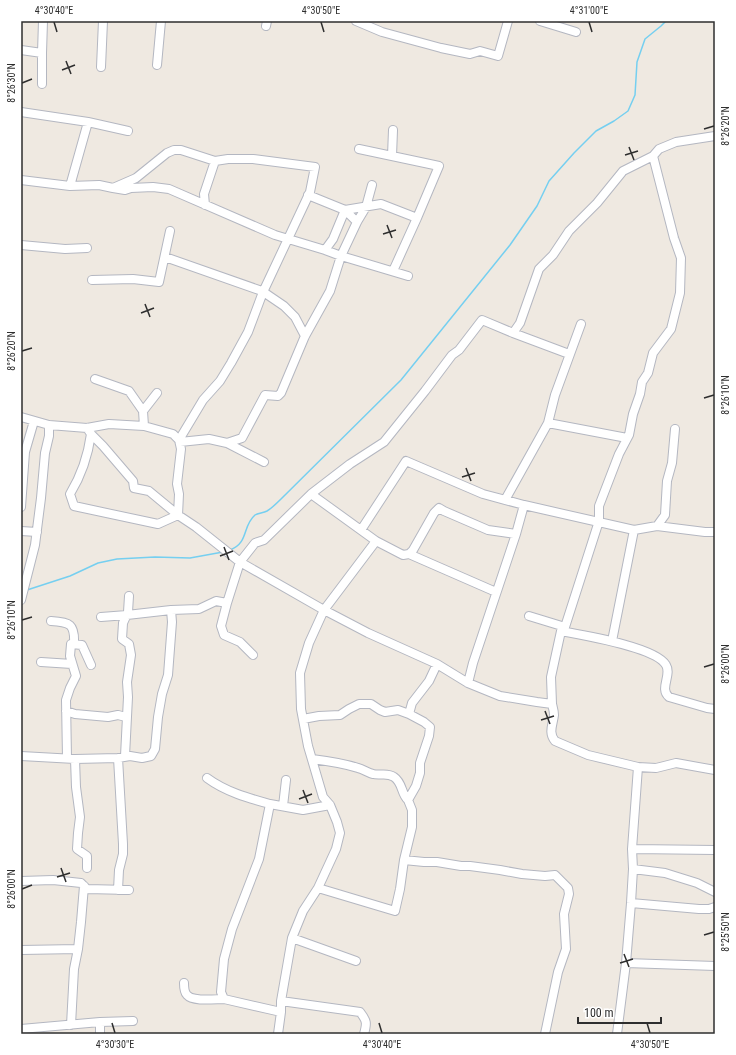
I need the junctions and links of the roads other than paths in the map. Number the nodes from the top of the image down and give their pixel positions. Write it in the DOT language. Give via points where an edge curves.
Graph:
graph roads {
  1 [pos="43,21"];
  2 [pos="103,21"];
  3 [pos="161,21"];
  4 [pos="356,21"];
  5 [pos="508,21"];
  6 [pos="540,21"];
  7 [pos="576,32"];
  8 [pos="21,50"];
  9 [pos="42,53"];
  10 [pos="157,65"];
  11 [pos="101,67"];
  12 [pos="42,84"];
  13 [pos="21,112"];
  14 [pos="88,122"];
  15 [pos="393,130"];
  16 [pos="128,131"];
  17 [pos="715,136"];
  18 [pos="359,150"];
  19 [pos="392,156"];
  20 [pos="653,156"];
  21 [pos="215,161"];
  22 [pos="21,180"];
  23 [pos="372,185"];
  24 [pos="70,186"];
  25 [pos="113,188"];
  26 [pos="204,194"];
  27 [pos="308,195"];
  28 [pos="196,200"];
  29 [pos="205,205"];
  30 [pos="366,207"];
  31 [pos="345,210"];
  32 [pos="417,218"];
  33 [pos="357,222"];
  34 [pos="170,231"];
  35 [pos="288,239"];
  36 [pos="21,245"];
  37 [pos="87,248"];
  38 [pos="326,250"];
  39 [pos="341,256"];
  40 [pos="165,257"];
  41 [pos="393,271"];
  42 [pos="408,276"];
  43 [pos="92,280"];
  44 [pos="263,292"];
  45 [pos="581,324"];
  46 [pos="513,333"];
  47 [pos="305,336"];
  48 [pos="570,354"];
  49 [pos="95,379"];
  50 [pos="158,393"];
  51 [pos="143,411"];
  52 [pos="21,417"];
  53 [pos="34,421"];
  54 [pos="548,423"];
  55 [pos="49,425"];
  56 [pos="144,426"];
  57 [pos="675,429"];
  58 [pos="89,431"];
  59 [pos="627,438"];
  60 [pos="180,441"];
  61 [pos="227,443"];
  62 [pos="264,462"];
  63 [pos="311,494"];
  64 [pos="505,500"];
  65 [pos="524,505"];
  66 [pos="21,507"];
  67 [pos="178,515"];
  68 [pos="599,521"];
  69 [pos="657,526"];
  70 [pos="361,530"];
  71 [pos="634,530"];
  72 [pos="21,531"];
  73 [pos="37,532"];
  74 [pos="715,532"];
  75 [pos="516,534"];
  76 [pos="376,541"];
  77 [pos="409,554"];
  78 [pos="240,562"];
  79 [pos="496,592"];
  80 [pos="129,596"];
  81 [pos="21,600"];
  82 [pos="228,603"];
  83 [pos="171,610"];
  84 [pos="324,610"];
  85 [pos="127,615"];
  86 [pos="529,616"];
  87 [pos="101,617"];
  88 [pos="51,621"];
  89 [pos="563,629"];
  90 [pos="612,641"];
  91 [pos="74,644"];
  92 [pos="253,655"];
  93 [pos="41,662"];
  94 [pos="72,664"];
  95 [pos="437,664"];
  96 [pos="91,665"];
  97 [pos="468,683"];
  98 [pos="552,704"];
  99 [pos="715,709"];
  100 [pos="66,711"];
  101 [pos="409,714"];
  102 [pos="126,717"];
  103 [pos="303,720"];
  104 [pos="21,756"];
  105 [pos="121,757"];
  106 [pos="71,758"];
  107 [pos="312,759"];
  108 [pos="638,767"];
  109 [pos="715,770"];
  110 [pos="207,778"];
  111 [pos="286,780"];
  112 [pos="408,800"];
  113 [pos="270,804"];
  114 [pos="330,805"];
  115 [pos="283,806"];
  116 [pos="632,849"];
  117 [pos="715,850"];
  118 [pos="404,860"];
  119 [pos="87,868"];
  120 [pos="633,869"];
  121 [pos="21,881"];
  122 [pos="84,886"];
  123 [pos="318,888"];
  124 [pos="118,890"];
  125 [pos="129,890"];
  126 [pos="715,892"];
  127 [pos="631,903"];
  128 [pos="715,907"];
  129 [pos="292,938"];
  130 [pos="78,949"];
  131 [pos="21,950"];
  132 [pos="356,961"];
  133 [pos="626,963"];
  134 [pos="715,966"];
  135 [pos="184,983"];
  136 [pos="224,998"];
  137 [pos="281,1001"];
  138 [pos="281,1012"];
  139 [pos="100,1022"];
  140 [pos="133,1022"];
  141 [pos="71,1025"];
  142 [pos="21,1029"];
  143 [pos="40,1030"];
  144 [pos="100,1034"];
  145 [pos="278,1034"];
  146 [pos="364,1034"];
  147 [pos="545,1034"];
  148 [pos="617,1034"];
  1 -- 9 [label="street"];
  2 -- 11 [label="street"];
  3 -- 10 [label="street"];
  4 -- 5 [label="street" via="382,32 441,48 470,54 480,51 498,56"];
  6 -- 7 [label="street"];
  8 -- 9 [label="street"];
  9 -- 12 [label="street"];
  13 -- 14 [label="street"];
  14 -- 16 [label="street"];
  14 -- 24 [label="street"];
  15 -- 19 [label="street"];
  17 -- 20 [label="street" via="676,142 659,150"];
  18 -- 19 [label="street"];
  19 -- 32 [label="street" via="440,166"];
  20 -- 46 [label="street" via="623,171 597,203 568,231 553,255 539,269 520,323"];
  20 -- 59 [label="street" via="681,258 680,293 671,329 653,353 648,373 642,382"];
  21 -- 25 [label="street" via="174,150 136,178"];
  21 -- 26 [label="street"];
  21 -- 27 [label="street" via="253,159 315,168"];
  22 -- 24 [label="street"];
  23 -- 30 [label="street"];
  24 -- 25 [label="street" via="99,185"];
  25 -- 28 [label="street" via="169,189"];
  26 -- 28 [label="street"];
  26 -- 29 [label="street"];
  27 -- 31 [label="street"];
  27 -- 35 [label="street"];
  28 -- 29 [label="street"];
  29 -- 35 [label="street"];
  30 -- 31 [label="street"];
  30 -- 32 [label="street" via="381,204"];
  30 -- 33 [label="street"];
  31 -- 33 [label="street"];
  31 -- 38 [label="street"];
  32 -- 41 [label="street"];
  33 -- 39 [label="street"];
  34 -- 40 [label="street"];
  35 -- 38 [label="street"];
  35 -- 44 [label="street"];
  36 -- 37 [label="street"];
  38 -- 39 [label="street"];
  39 -- 41 [label="street"];
  39 -- 47 [label="street" via="330,291"];
  40 -- 43 [label="street" via="159,282 133,279"];
  40 -- 44 [label="street"];
  41 -- 42 [label="street"];
  44 -- 47 [label="street" via="295,317"];
  44 -- 60 [label="street" via="248,332 231,363 220,381 203,400"];
  45 -- 48 [label="street"];
  46 -- 48 [label="street"];
  46 -- 63 [label="street" via="482,320 384,442"];
  47 -- 61 [label="street" via="281,393 278,396 266,395 242,438"];
  48 -- 54 [label="street"];
  49 -- 51 [label="street" via="129,391"];
  50 -- 51 [label="street"];
  51 -- 56 [label="street"];
  52 -- 53 [label="street"];
  53 -- 55 [label="street"];
  53 -- 66 [label="street" via="25,452"];
  54 -- 59 [label="street"];
  54 -- 64 [label="street"];
  55 -- 58 [label="street"];
  55 -- 73 [label="street"];
  56 -- 58 [label="street" via="109,424"];
  56 -- 60 [label="street" via="173,434"];
  57 -- 69 [label="street" via="665,515"];
  58 -- 67 [label="street" via="133,481 134,488 149,492"];
  58 -- 67 [label="street" via="90,440 83,468 70,494 74,506 158,524"];
  59 -- 68 [label="street" via="599,506"];
  60 -- 61 [label="street" via="209,439"];
  60 -- 67 [label="street"];
  61 -- 62 [label="street"];
  63 -- 70 [label="street"];
  63 -- 78 [label="street" via="264,540 255,543"];
  64 -- 65 [label="street"];
  64 -- 70 [label="street" via="483,494 406,461"];
  65 -- 68 [label="street"];
  65 -- 75 [label="street"];
  67 -- 78 [label="street"];
  68 -- 71 [label="street"];
  68 -- 89 [label="street"];
  69 -- 71 [label="street"];
  69 -- 74 [label="street"];
  70 -- 76 [label="street"];
  71 -- 90 [label="street"];
  72 -- 73 [label="street"];
  73 -- 81 [label="street"];
  75 -- 77 [label="street" via="488,530 439,508"];
  75 -- 79 [label="street"];
  76 -- 77 [label="street" via="403,555"];
  76 -- 84 [label="street"];
  77 -- 79 [label="street"];
  78 -- 82 [label="street"];
  78 -- 84 [label="street"];
  79 -- 97 [label="street"];
  80 -- 85 [label="street"];
  82 -- 83 [label="street" via="216,602 199,609"];
  82 -- 92 [label="street" via="221,626 224,635 240,642"];
  83 -- 85 [label="street"];
  83 -- 105 [label="street" via="168,675 158,717 156,749 151,756"];
  84 -- 95 [label="street"];
  84 -- 103 [label="street" via="309,643 300,673"];
  85 -- 87 [label="street"];
  85 -- 102 [label="street" via="123,623 122,639 129,644 131,655"];
  86 -- 89 [label="street"];
  88 -- 91 [label="street" via="64,622 71,626 75,635"];
  89 -- 90 [label="street"];
  89 -- 98 [label="street" via="551,677"];
  90 -- 99 [label="street" via="663,661 667,666 665,691 669,697"];
  91 -- 94 [label="street" via="71,644"];
  91 -- 96 [label="street" via="82,645"];
  93 -- 94 [label="street"];
  94 -- 100 [label="street" via="76,676 66,700"];
  95 -- 97 [label="street"];
  95 -- 101 [label="street" via="429,681 412,704"];
  97 -- 98 [label="street" via="500,696"];
  98 -- 108 [label="street" via="554,714 551,737 555,741 588,755"];
  100 -- 102 [label="street" via="74,714"];
  100 -- 106 [label="street" via="66,730"];
  101 -- 103 [label="street" via="398,710 386,712 371,704 359,704 340,714"];
  101 -- 112 [label="street" via="430,726 420,763 420,773"];
  102 -- 105 [label="street" via="127,727"];
  103 -- 107 [label="street"];
  104 -- 106 [label="street"];
  105 -- 106 [label="street"];
  105 -- 124 [label="street" via="123,854"];
  106 -- 119 [label="street" via="80,817 77,849 86,856"];
  107 -- 112 [label="street" via="343,763 370,773 391,775 401,785"];
  107 -- 114 [label="street" via="323,797"];
  108 -- 109 [label="street" via="656,768 676,763"];
  108 -- 116 [label="street"];
  110 -- 113 [label="street" via="217,786"];
  111 -- 115 [label="street"];
  112 -- 118 [label="street" via="412,810 412,827"];
  113 -- 115 [label="street"];
  113 -- 136 [label="street" via="259,859 232,929 224,959 220,992"];
  114 -- 115 [label="street" via="303,810"];
  114 -- 123 [label="street" via="340,834"];
  116 -- 117 [label="street"];
  116 -- 120 [label="street"];
  118 -- 123 [label="street" via="395,911"];
  118 -- 147 [label="street" via="522,874 555,875 568,888 564,914 566,949 558,972"];
  120 -- 126 [label="street" via="665,872 698,883"];
  120 -- 127 [label="street"];
  121 -- 122 [label="street" via="53,880 81,883"];
  122 -- 124 [label="street" via="86,889"];
  122 -- 130 [label="street"];
  123 -- 129 [label="street" via="303,911"];
  124 -- 125 [label="street"];
  127 -- 128 [label="street" via="699,909"];
  127 -- 133 [label="street"];
  129 -- 132 [label="street"];
  129 -- 137 [label="street"];
  130 -- 131 [label="street"];
  130 -- 141 [label="street" via="74,968"];
  133 -- 134 [label="street"];
  133 -- 148 [label="street"];
  135 -- 136 [label="street" via="185,994 190,998"];
  136 -- 138 [label="street"];
  137 -- 138 [label="street"];
  137 -- 146 [label="street" via="360,1012 365,1018"];
  138 -- 145 [label="street"];
  139 -- 140 [label="street"];
  139 -- 141 [label="street"];
  139 -- 144 [label="street"];
  141 -- 143 [label="street"];
  142 -- 143 [label="street"];
}
